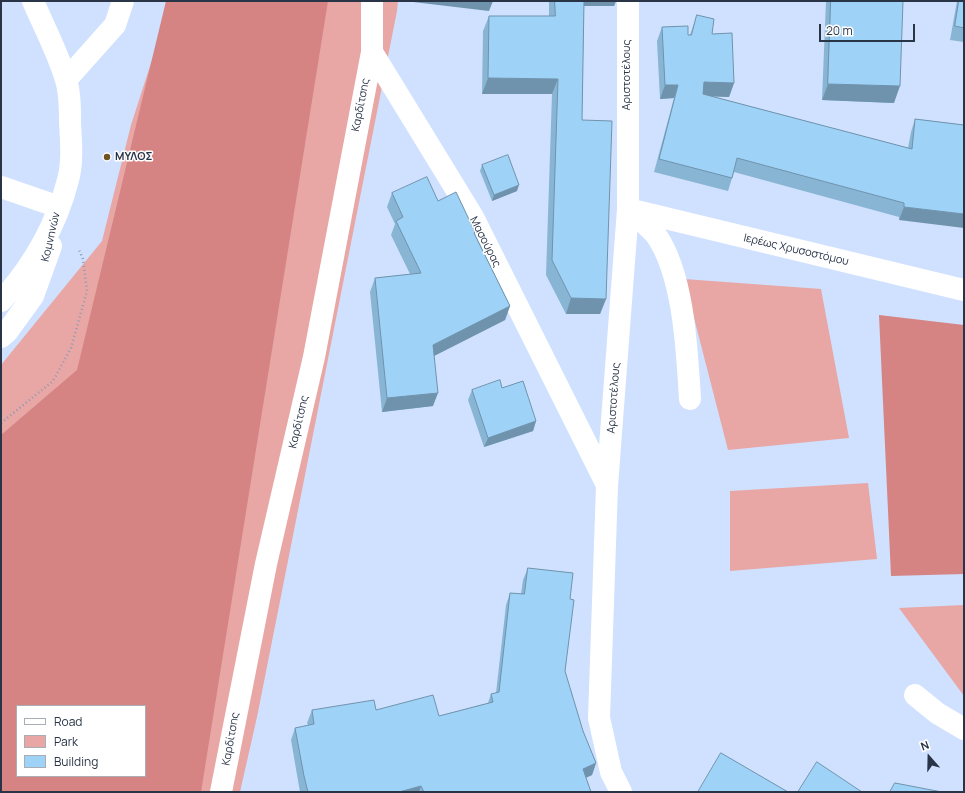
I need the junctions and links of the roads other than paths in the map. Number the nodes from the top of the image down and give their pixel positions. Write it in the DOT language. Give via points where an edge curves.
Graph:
graph roads {
  1 [pos="34,1"];
  2 [pos="123,1"];
  3 [pos="372,1"];
  4 [pos="628,1"];
  5 [pos="372,52"];
  6 [pos="66,80"];
  7 [pos="1,187"];
  8 [pos="59,207"];
  9 [pos="628,209"];
  10 [pos="964,290"];
  11 [pos="1,301"];
  12 [pos="1,337"];
  13 [pos="690,399"];
  14 [pos="608,486"];
  15 [pos="915,695"];
  16 [pos="964,729"];
  17 [pos="221,792"];
  18 [pos="621,792"];
  1 -- 6 [label="street"];
  2 -- 6 [label="street" via="115,25"];
  3 -- 5 [label="street"];
  4 -- 9 [label="street, Αριστοτέλους"];
  5 -- 14 [label="street, Μασούρας" via="472,218"];
  5 -- 17 [label="street, Καρδίτσης" via="314,357 266,564"];
  6 -- 8 [label="street" via="71,145 68,179"];
  7 -- 8 [label="street"];
  8 -- 11 [label="street, Κομνηνών" via="39,251"];
  8 -- 12 [label="street, Κομνηνών" via="48,255 33,296"];
  9 -- 10 [label="street, Ιερέως Χρυσοστόμου"];
  9 -- 13 [label="street" via="655,235 669,263 685,329"];
  9 -- 14 [label="street, Αριστοτέλους"];
  14 -- 18 [label="street, Αριστοτέλους" via="599,718 611,772"];
  15 -- 16 [label="street" via="937,713"];
}
